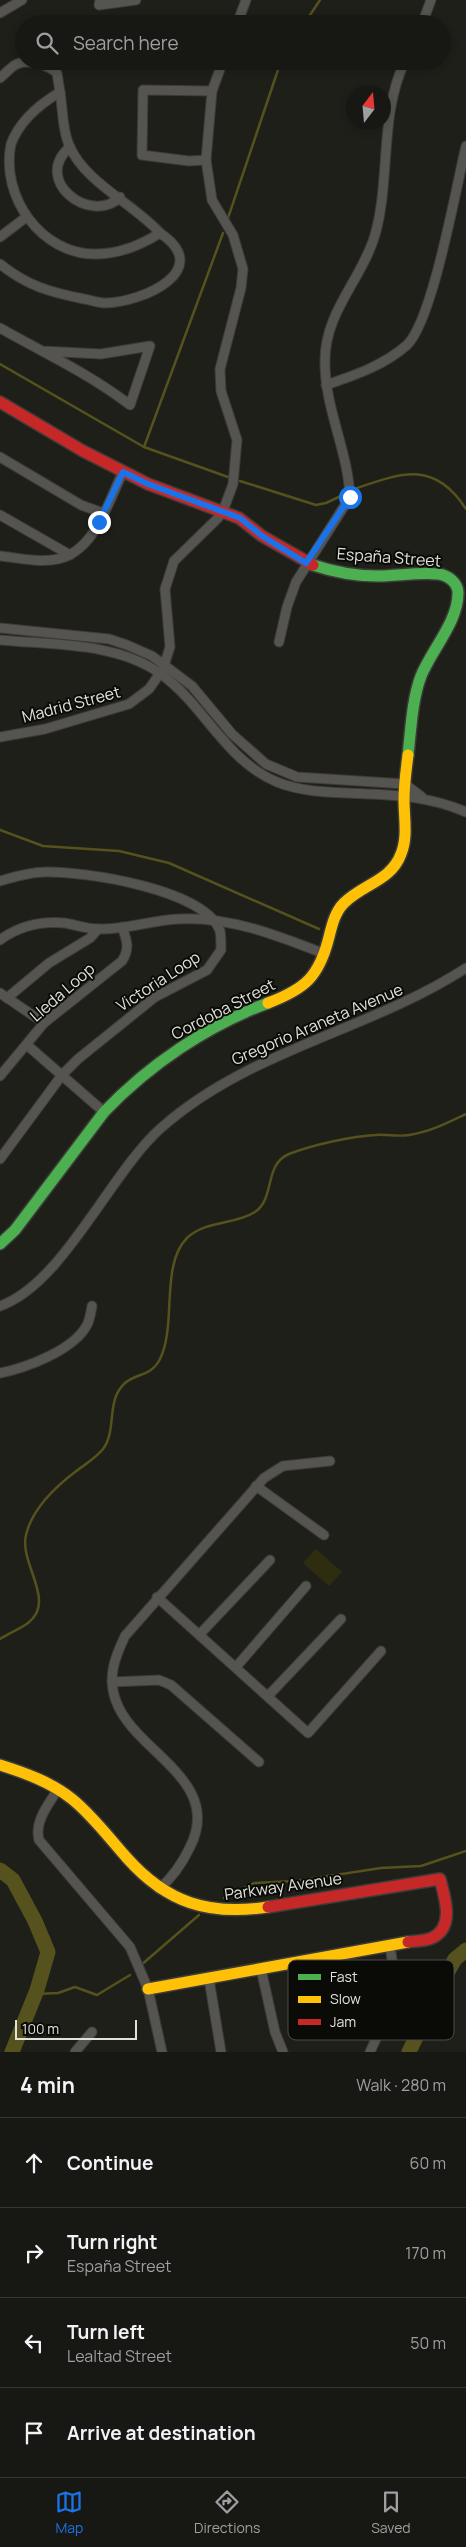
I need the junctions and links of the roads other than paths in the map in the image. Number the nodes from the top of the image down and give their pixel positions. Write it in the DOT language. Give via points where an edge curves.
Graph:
graph roads {
  1 [pos="22,0"];
  2 [pos="100,0"];
  3 [pos="136,0"];
  4 [pos="246,0"];
  5 [pos="431,0"];
  6 [pos="9,4"];
  7 [pos="0,13"];
  8 [pos="240,15"];
  9 [pos="425,15"];
  10 [pos="15,65"];
  11 [pos="55,70"];
  12 [pos="220,70"];
  13 [pos="401,70"];
  14 [pos="0,78"];
  15 [pos="212,91"];
  16 [pos="60,92"];
  17 [pos="466,146"];
  18 [pos="70,147"];
  19 [pos="206,160"];
  20 [pos="120,197"];
  21 [pos="25,218"];
  22 [pos="160,233"];
  23 [pos="0,237"];
  24 [pos="0,264"];
  25 [pos="0,328"];
  26 [pos="42,352"];
  27 [pos="326,385"];
  28 [pos="0,402"];
  29 [pos="0,457"];
  30 [pos="123,472"];
  31 [pos="223,511"];
  32 [pos="103,514"];
  33 [pos="0,515"];
  34 [pos="70,555"];
  35 [pos="0,556"];
  36 [pos="306,563"];
  37 [pos="0,628"];
  38 [pos="0,640"];
  39 [pos="279,642"];
  40 [pos="165,664"];
  41 [pos="160,674"];
  42 [pos="0,737"];
  43 [pos="404,790"];
  44 [pos="466,812"];
  45 [pos="0,881"];
  46 [pos="213,920"];
  47 [pos="122,927"];
  48 [pos="98,929"];
  49 [pos="0,940"];
  50 [pos="325,954"];
  51 [pos="466,968"];
  52 [pos="4,995"];
  53 [pos="44,1024"];
  54 [pos="27,1045"];
  55 [pos="1,1073"];
  56 [pos="62,1075"];
  57 [pos="104,1112"];
  58 [pos="0,1160"];
  59 [pos="0,1244"];
  60 [pos="0,1306"];
  61 [pos="92,1306"];
  62 [pos="0,1373"];
  63 [pos="330,1461"];
  64 [pos="256,1486"];
  65 [pos="324,1535"];
  66 [pos="270,1560"];
  67 [pos="306,1586"];
  68 [pos="157,1597"];
  69 [pos="341,1619"];
  70 [pos="200,1634"];
  71 [pos="381,1651"];
  72 [pos="236,1667"];
  73 [pos="112,1682"];
  74 [pos="268,1696"];
  75 [pos="259,1762"];
  76 [pos="0,1765"];
  77 [pos="58,1789"];
  78 [pos="158,1889"];
  79 [pos="390,1946"];
  80 [pos="311,1960"];
  81 [pos="392,1960"];
  82 [pos="288,1964"];
  83 [pos="261,1969"];
  84 [pos="209,1979"];
  85 [pos="148,1989"];
  86 [pos="92,2032"];
  87 [pos="376,2040"];
  88 [pos="74,2052"];
  89 [pos="162,2052"];
  90 [pos="221,2052"];
  91 [pos="283,2052"];
  92 [pos="370,2052"];
  1 -- 6 [label="street"];
  2 -- 3 [label="street" via="99,5"];
  4 -- 8 [label="street"];
  5 -- 9 [label="street"];
  6 -- 7 [label="street"];
  10 -- 14 [label="street"];
  11 -- 16 [label="street"];
  12 -- 15 [label="street"];
  13 -- 27 [label="street" via="389,113 381,212 366,262 346,291 331,323 324,358"];
  15 -- 19 [label="street"];
  15 -- 19 [label="street" via="143,90 142,155"];
  16 -- 18 [label="street"];
  16 -- 21 [label="street" via="36,110 11,144 8,183"];
  17 -- 27 [label="street" via="429,301 420,326 408,344 376,367"];
  18 -- 20 [label="street" via="94,177"];
  18 -- 20 [label="street" via="59,158 56,171 57,178 74,199 91,206 110,205"];
  19 -- 31 [label="street" via="212,200 233,234 244,269 220,369 221,391 237,440 234,480"];
  20 -- 22 [label="street"];
  21 -- 22 [label="street" via="49,239 83,253 96,254 139,246"];
  21 -- 23 [label="street"];
  22 -- 24 [label="street" via="171,240 179,252 179,263 175,276 144,296 106,303 48,292 15,276"];
  25 -- 26 [label="street"];
  26 -- 26 [label="street" via="101,354 150,346 130,404 90,377"];
  27 -- 36 [label="street" via="342,443 350,497"];
  28 -- 30 [label="street, España Street"];
  29 -- 32 [label="street" via="81,505"];
  30 -- 31 [label="street, España Street"];
  30 -- 32 [label="street"];
  31 -- 36 [label="street, España Street" via="240,518"];
  31 -- 40 [label="street, Madrid Street" via="174,561 166,589 171,636"];
  32 -- 34 [label="street" via="88,541"];
  33 -- 34 [label="street"];
  34 -- 35 [label="street" via="46,560"];
  36 -- 39 [label="street" via="287,607"];
  36 -- 43 [label="street, España Street" via="338,573 376,576 440,574 453,580 458,590 454,612 419,684"];
  37 -- 40 [label="street" via="109,639"];
  38 -- 41 [label="street" via="102,650 124,656"];
  40 -- 41 [label="street, Madrid Street"];
  40 -- 43 [label="street" via="192,686 232,734 266,764 297,777"];
  41 -- 42 [label="street, Madrid Street" via="149,689 129,704 45,729"];
  41 -- 43 [label="street" via="229,746 262,775 309,790"];
  43 -- 44 [label="street"];
  43 -- 50 [label="street, Cordoba Street" via="404,841 397,863 383,879 342,905 332,925"];
  45 -- 46 [label="street" via="49,872 122,881 185,899"];
  46 -- 47 [label="street" via="179,918"];
  46 -- 50 [label="street" via="278,936"];
  46 -- 56 [label="street, Victoria Loop" via="220,930 222,950 207,970 138,1009"];
  47 -- 48 [label="street"];
  47 -- 53 [label="street, Lleda Loop" via="127,953 122,961"];
  48 -- 49 [label="street" via="64,923 36,923 12,931"];
  48 -- 52 [label="street" via="90,938"];
  50 -- 57 [label="street, Cordoba Street" via="306,984 195,1037 134,1082"];
  51 -- 60 [label="street, Gregorio Araneta Avenue" via="407,1002 259,1063 192,1102 142,1148 52,1267 32,1287"];
  52 -- 53 [label="street"];
  53 -- 54 [label="street, Lleda Loop"];
  54 -- 55 [label="street, Lleda Loop"];
  54 -- 56 [label="street"];
  56 -- 57 [label="street"];
  56 -- 58 [label="street, Victoria Loop"];
  57 -- 59 [label="street, Cordoba Street" via="15,1230"];
  61 -- 62 [label="street" via="87,1325 71,1342 16,1370"];
  63 -- 64 [label="street" via="284,1466 274,1470"];
  64 -- 65 [label="street"];
  64 -- 68 [label="street"];
  66 -- 70 [label="street"];
  67 -- 72 [label="street"];
  68 -- 70 [label="street"];
  68 -- 73 [label="street" via="125,1636 113,1661"];
  69 -- 74 [label="street"];
  70 -- 72 [label="street"];
  71 -- 74 [label="street" via="308,1733"];
  72 -- 74 [label="street"];
  73 -- 75 [label="street" via="159,1680 171,1685"];
  73 -- 78 [label="street" via="116,1702 129,1722 187,1785 194,1800 196,1835 180,1867"];
  76 -- 77 [label="street, Parkway Avenue" via="36,1777"];
  77 -- 78 [label="street, Parkway Avenue" via="74,1800"];
  77 -- 85 [label="street" via="39,1823 39,1840 130,1947"];
  78 -- 79 [label="street, Parkway Avenue" via="197,1905 233,1911 440,1879 447,1910 444,1928 431,1938"];
  79 -- 80 [label="street"];
  79 -- 81 [label="street"];
  82 -- 83 [label="street"];
  83 -- 84 [label="street"];
  83 -- 91 [label="street" via="274,2032"];
  84 -- 85 [label="street"];
  84 -- 90 [label="street"];
  85 -- 89 [label="street"];
  86 -- 88 [label="street"];
  87 -- 92 [label="street"];
}
